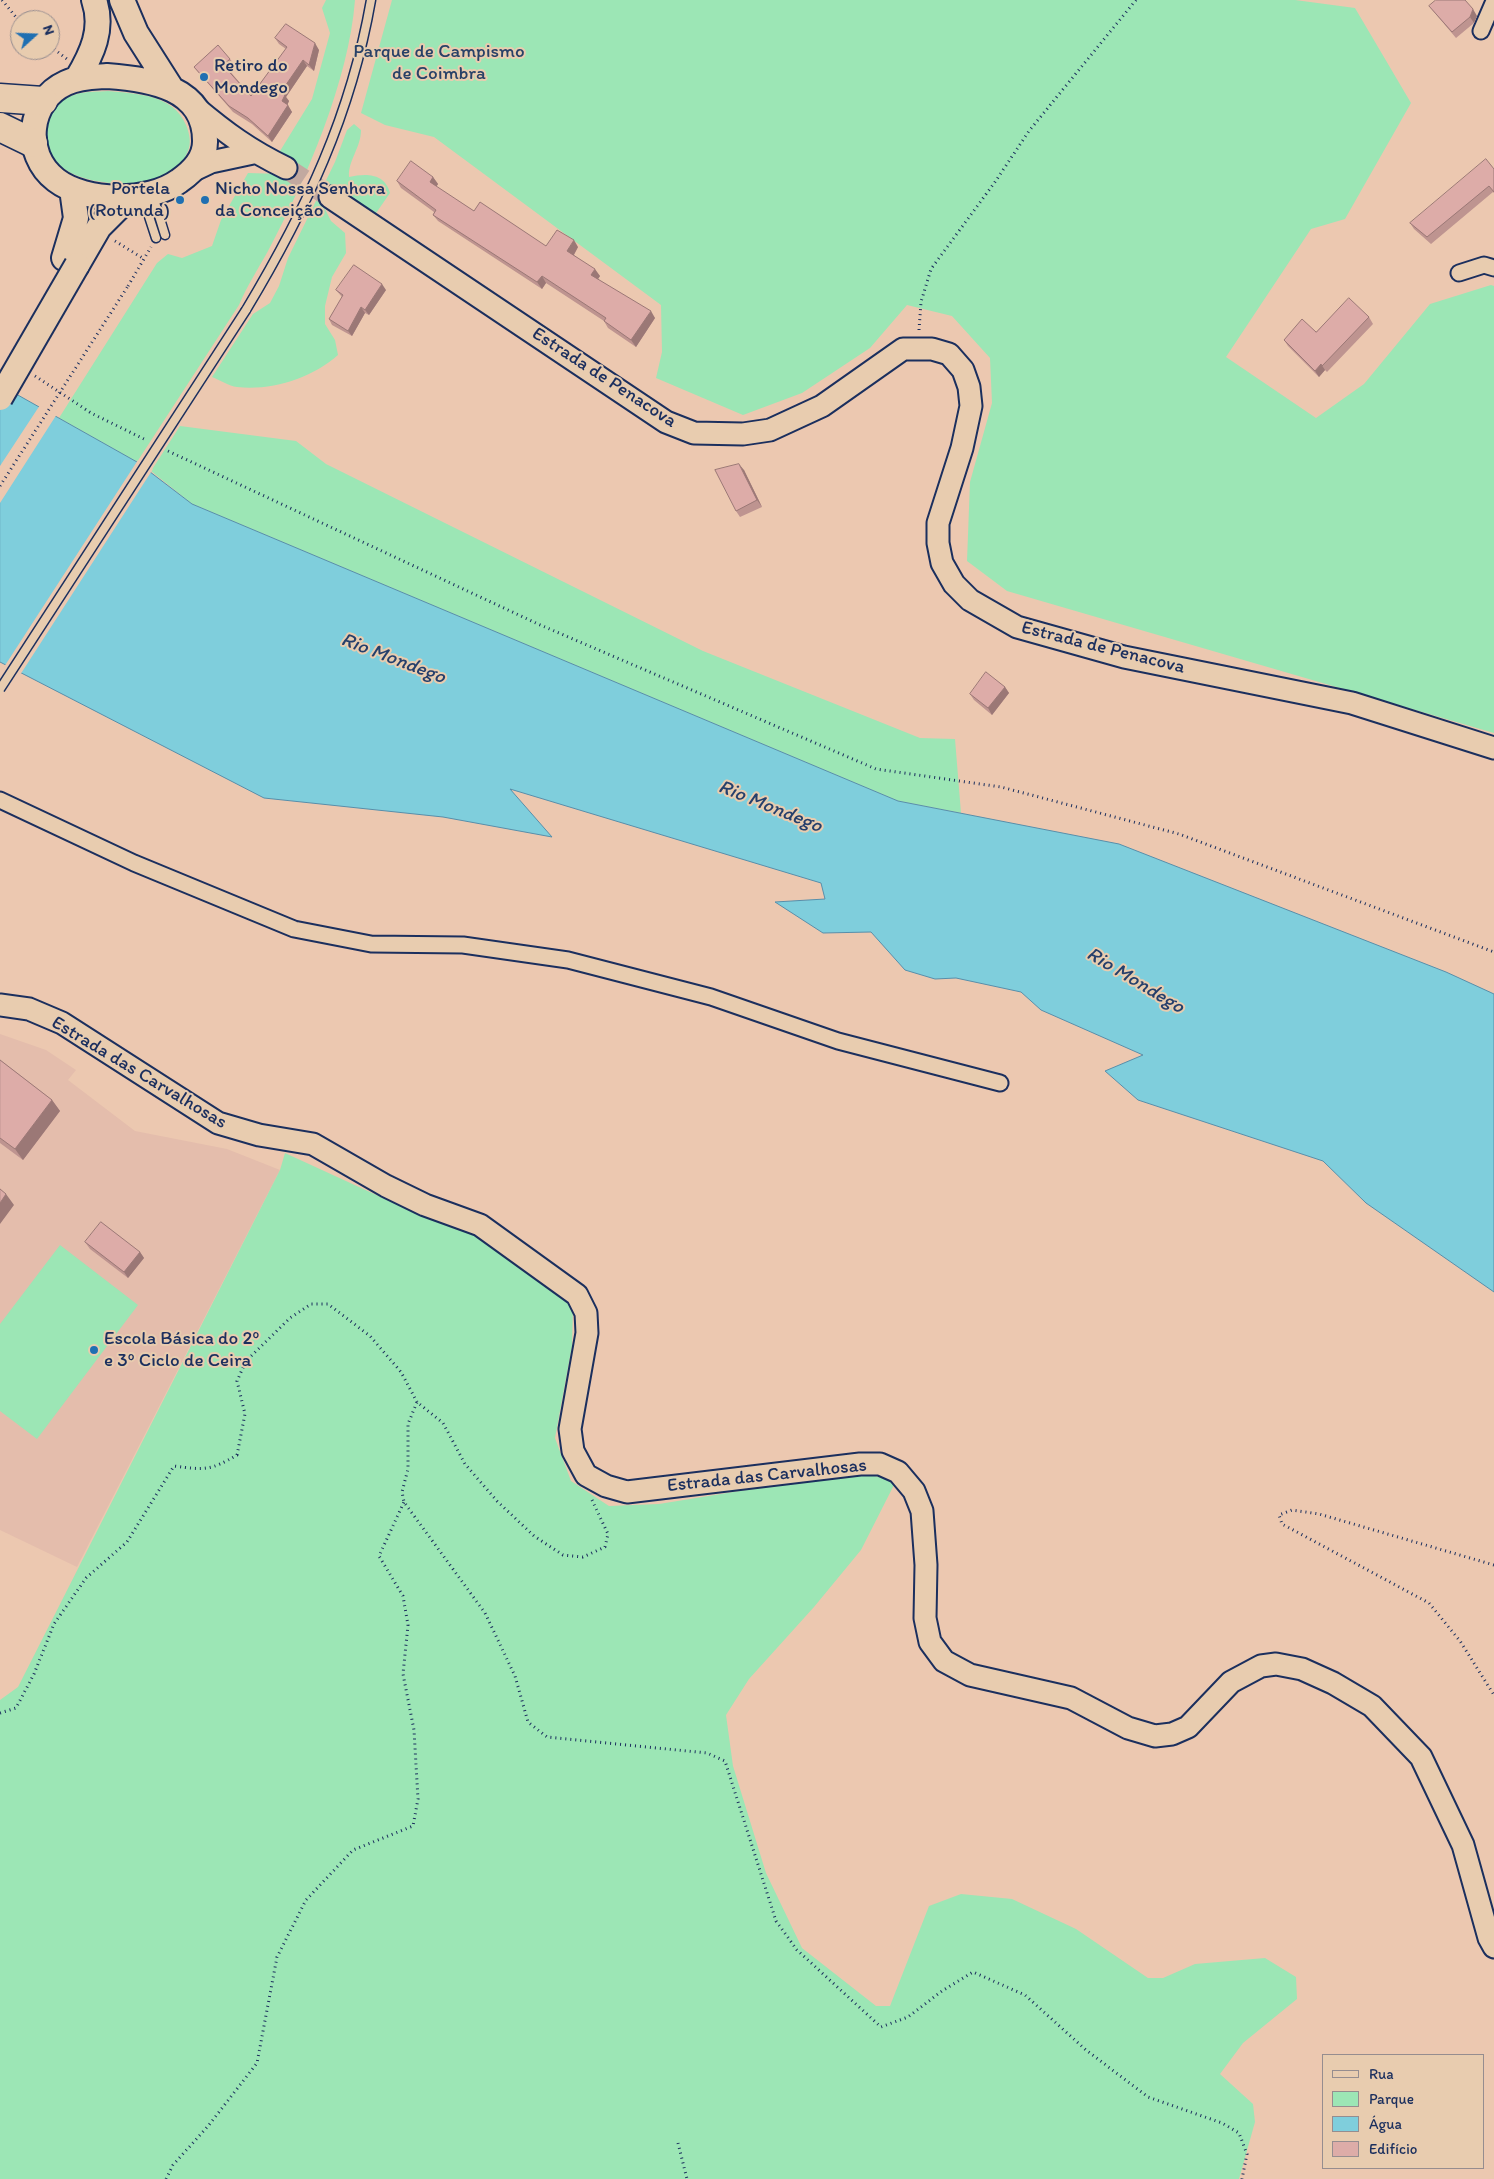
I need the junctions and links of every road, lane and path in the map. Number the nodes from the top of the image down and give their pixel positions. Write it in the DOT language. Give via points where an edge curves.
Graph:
graph roads {
  1 [pos="2,0"];
  2 [pos="94,0"];
  3 [pos="122,0"];
  4 [pos="371,0"];
  5 [pos="1136,0"];
  6 [pos="1494,1"];
  7 [pos="10,10"];
  8 [pos="1481,32"];
  9 [pos="60,56"];
  10 [pos="72,69"];
  11 [pos="171,88"];
  12 [pos="0,98"];
  13 [pos="43,101"];
  14 [pos="195,107"];
  15 [pos="0,127"];
  16 [pos="33,143"];
  17 [pos="253,153"];
  18 [pos="286,168"];
  19 [pos="192,171"];
  20 [pos="72,189"];
  21 [pos="142,196"];
  22 [pos="330,197"];
  23 [pos="165,235"];
  24 [pos="108,237"];
  25 [pos="156,238"];
  26 [pos="70,262"];
  27 [pos="1494,268"];
  28 [pos="1459,273"];
  29 [pos="918,347"];
  30 [pos="0,367"];
  31 [pos="29,372"];
  32 [pos="0,398"];
  33 [pos="154,444"];
  34 [pos="162,448"];
  35 [pos="0,486"];
  36 [pos="0,689"];
  37 [pos="1494,748"];
  38 [pos="0,800"];
  39 [pos="1494,952"];
  40 [pos="0,1005"];
  41 [pos="1000,1083"];
  42 [pos="417,1402"];
  43 [pos="591,1477"];
  44 [pos="404,1502"];
  45 [pos="1494,1565"];
  46 [pos="1494,1695"];
  47 [pos="0,1713"];
  48 [pos="1494,1947"];
  49 [pos="678,2143"];
  50 [pos="166,2179"];
  51 [pos="687,2179"];
  52 [pos="1242,2179"];
  1 -- 7 [label="path"];
  2 -- 10 [label="main road" via="98,13 97,39"];
  3 -- 11 [label="main road" via="136,33"];
  4 -- 36 [label="lane, bridge" via="356,68 334,139 286,238 246,310"];
  5 -- 29 [label="path" via="1045,111 931,269 921,302"];
  6 -- 8 [label="street"];
  9 -- 10 [label="path"];
  10 -- 11 [label="main road"];
  10 -- 13 [label="main road"];
  11 -- 14 [label="main road"];
  12 -- 13 [label="highway"];
  13 -- 16 [label="main road" via="34,121"];
  14 -- 17 [label="street"];
  14 -- 19 [label="main road" via="204,130 205,143 203,154"];
  15 -- 16 [label="highway"];
  16 -- 20 [label="main road" via="46,169 56,180"];
  17 -- 18 [label="street"];
  17 -- 19 [label="street" via="211,162"];
  19 -- 21 [label="main road" via="172,186"];
  20 -- 21 [label="main road" via="110,196"];
  20 -- 26 [label="main road" via="76,218"];
  21 -- 23 [label="lane"];
  21 -- 25 [label="lane"];
  21 -- 26 [label="main road" via="99,228"];
  22 -- 29 [label="street, Estrada de Penacova" via="666,422 694,433 743,434 770,430 822,406 904,349"];
  24 -- 35 [label="path, bridge" via="144,259"];
  26 -- 30 [label="main road"];
  26 -- 32 [label="main road, bridge"];
  27 -- 28 [label="street" via="1484,265"];
  29 -- 37 [label="street, Estrada de Penacova" via="949,354 963,370 969,387 971,406 962,448 938,523 938,543 942,563 954,584 970,600 1017,627 1124,657 1352,703"];
  31 -- 33 [label="path" via="91,413"];
  34 -- 39 [label="path" via="538,624 876,769 1001,786 1179,834"];
  38 -- 41 [label="street" via="134,863 294,929 371,944 462,945 568,960 711,997 838,1041"];
  40 -- 43 [label="street, Estrada das Carvalhosas" via="29,1009 62,1023 218,1123 259,1135 312,1144 425,1205 480,1225 577,1295 586,1313 587,1333 570,1429 573,1451 586,1475"];
  42 -- 43 [label="path" via="443,1423 465,1464 497,1501 534,1536 563,1555 584,1557 605,1547 608,1534 592,1502"];
  42 -- 44 [label="path" via="408,1424 408,1469 402,1492"];
  42 -- 47 [label="path" via="402,1372 370,1336 328,1304 311,1304 290,1318 246,1361 237,1381 245,1414 236,1455 216,1468 174,1466 127,1542 86,1578 54,1624 16,1708"];
  43 -- 48 [label="street, Estrada das Carvalhosas" via="606,1486 627,1492 860,1464 880,1464 898,1472 914,1490 922,1511 925,1618 930,1642 944,1661 970,1675 1071,1698 1128,1728 1155,1736 1172,1734 1188,1727 1231,1682 1261,1666 1276,1664 1302,1669 1333,1683 1372,1706 1421,1757 1463,1845"];
  44 -- 50 [label="path" via="379,1556 403,1596 408,1625 403,1674 415,1750 418,1800 413,1826 353,1850 306,1900 277,1957 257,2063 210,2125 173,2164"];
  44 -- 52 [label="path" via="485,1613 515,1676 528,1722 547,1737 707,1753 725,1761 776,1921 797,1950 881,2027 908,2017 973,1972 1025,1994 1086,2050 1148,2097 1222,2123 1239,2133 1247,2154"];
  45 -- 46 [label="path" via="1319,1514 1292,1510 1279,1515 1282,1524 1429,1604 1460,1641"];
  49 -- 51 [label="path"];
}
